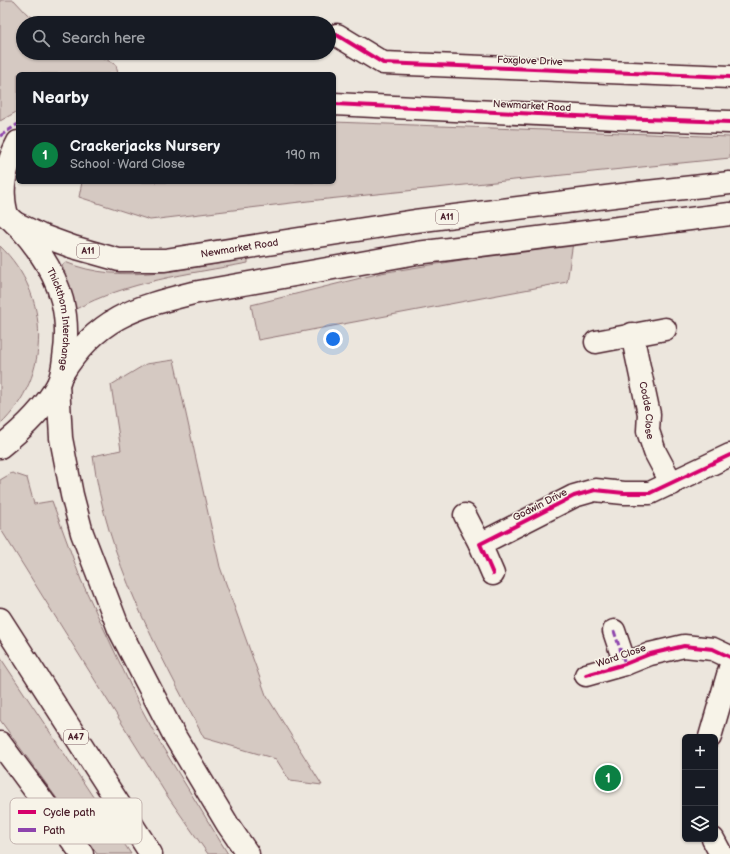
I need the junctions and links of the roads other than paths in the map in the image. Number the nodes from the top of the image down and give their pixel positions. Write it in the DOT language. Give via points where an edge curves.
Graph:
graph roads {
  1 [pos="337,35"];
  2 [pos="730,77"];
  3 [pos="336,104"];
  4 [pos="730,122"];
  5 [pos="16,138"];
  6 [pos="16,145"];
  7 [pos="0,150"];
  8 [pos="730,183"];
  9 [pos="730,214"];
  10 [pos="7,217"];
  11 [pos="665,329"];
  12 [pos="632,334"];
  13 [pos="596,342"];
  14 [pos="60,379"];
  15 [pos="0,447"];
  16 [pos="730,455"];
  17 [pos="672,484"];
  18 [pos="465,516"];
  19 [pos="480,544"];
  20 [pos="493,574"];
  21 [pos="0,619"];
  22 [pos="614,631"];
  23 [pos="730,656"];
  24 [pos="625,664"];
  25 [pos="730,668"];
  26 [pos="586,675"];
  27 [pos="711,734"];
  28 [pos="0,744"];
  29 [pos="40,798"];
  30 [pos="115,798"];
  31 [pos="142,840"];
  32 [pos="715,842"];
  33 [pos="75,844"];
  34 [pos="82,854"];
  35 [pos="151,854"];
  36 [pos="248,854"];
  37 [pos="721,854"];
  1 -- 2 [label="main road, Foxglove Drive" via="383,63"];
  3 -- 4 [label="main road, Newmarket Road"];
  5 -- 7 [label="main road"];
  6 -- 10 [label="main road" via="6,175 3,196"];
  8 -- 10 [label="main road, Newmarket Road / A11" via="416,221 165,260 119,260 40,235"];
  9 -- 14 [label="main road" via="417,253 187,295 134,310 100,328 84,343"];
  10 -- 14 [label="main road, Thickthorn Interchange" via="38,250 62,299 66,343"];
  11 -- 12 [label="main road"];
  12 -- 13 [label="main road"];
  12 -- 17 [label="main road, Codde Close" via="649,414 648,431 655,452"];
  14 -- 15 [label="main road, Thickthorn Interchange" via="41,408 23,428"];
  14 -- 36 [label="main road" via="61,438 72,495 82,533 119,629 174,734"];
  16 -- 17 [label="main road, Godwin Drive"];
  17 -- 19 [label="main road, Godwin Drive" via="650,493 595,490 574,496"];
  18 -- 19 [label="main road"];
  19 -- 20 [label="main road"];
  21 -- 30 [label="main road, A47"];
  22 -- 24 [label="main road, Ward Close"];
  23 -- 24 [label="main road, Ward Close" via="713,650 684,646 650,654"];
  24 -- 26 [label="main road, Ward Close"];
  25 -- 27 [label="main road"];
  28 -- 29 [label="main road"];
  31 -- 35 [label="main road, A47"];
  32 -- 37 [label="main road"];
  33 -- 34 [label="main road"];
}
